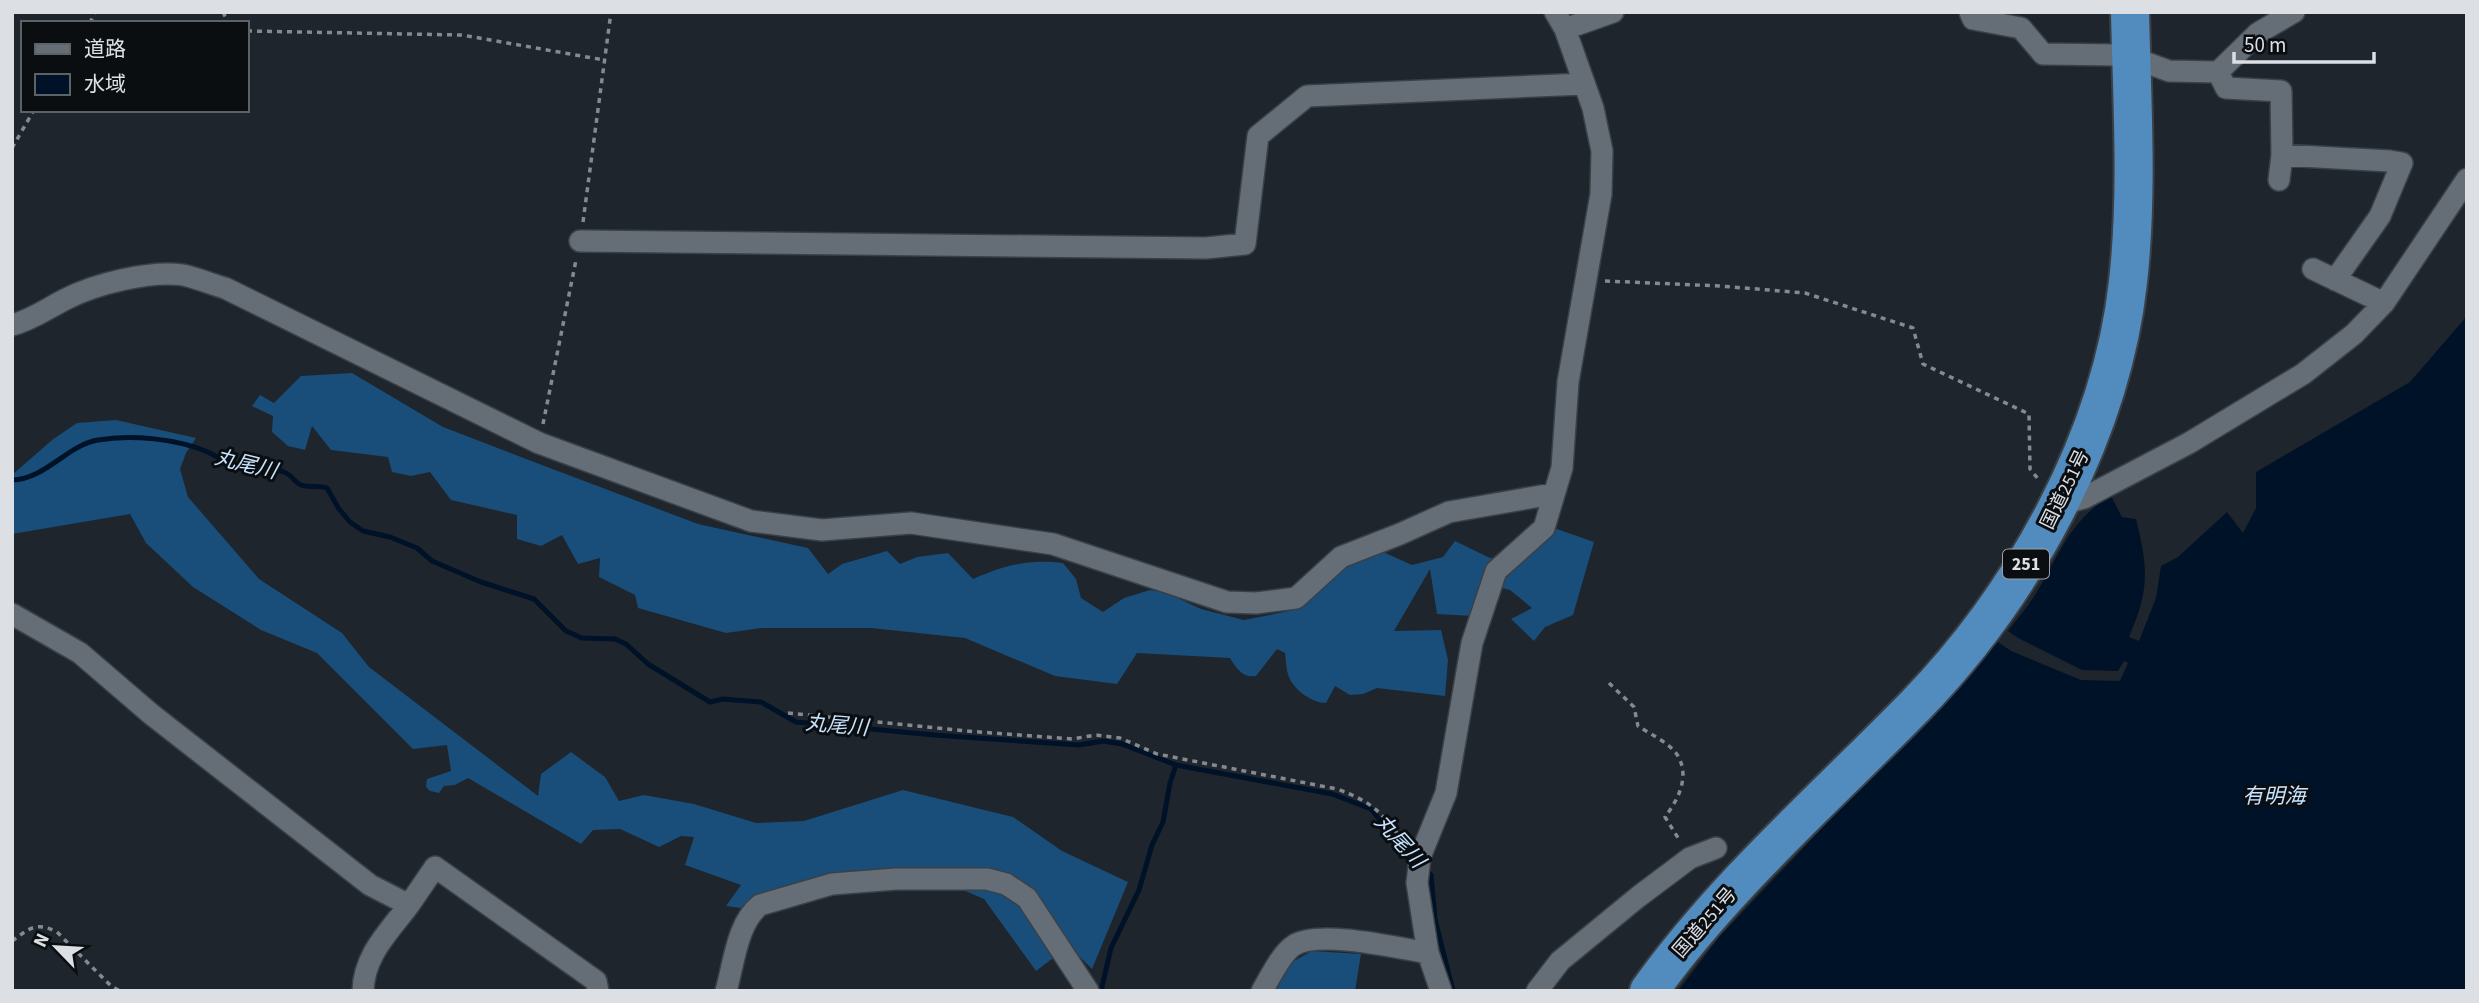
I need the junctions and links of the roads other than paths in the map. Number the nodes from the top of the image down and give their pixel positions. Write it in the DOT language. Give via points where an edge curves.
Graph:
graph roads {
  1 [pos="1613,12"];
  2 [pos="1970,12"];
  3 [pos="2130,12"];
  4 [pos="2294,12"];
  5 [pos="1560,21"];
  6 [pos="2131,57"];
  7 [pos="2218,72"];
  8 [pos="1584,84"];
  9 [pos="2282,155"];
  10 [pos="2467,179"];
  11 [pos="2279,180"];
  12 [pos="580,241"];
  13 [pos="2313,269"];
  14 [pos="2335,279"];
  15 [pos="2384,303"];
  16 [pos="12,326"];
  17 [pos="1552,494"];
  18 [pos="2059,505"];
  19 [pos="12,614"];
  20 [pos="1716,848"];
  21 [pos="409,905"];
  22 [pos="1428,953"];
  23 [pos="363,991"];
  24 [pos="598,991"];
  25 [pos="726,991"];
  26 [pos="1088,991"];
  27 [pos="1262,991"];
  28 [pos="1441,991"];
  29 [pos="1537,991"];
  30 [pos="1649,991"];
  1 -- 5 [label="street"];
  2 -- 6 [label="street" via="1973,19 2021,28 2043,54"];
  3 -- 6 [label="highway, 国道251号 / 251"];
  4 -- 7 [label="street" via="2259,33"];
  5 -- 8 [label="street"];
  6 -- 7 [label="street" via="2169,71"];
  6 -- 18 [label="highway, 国道251号 / 251" via="2133,219 2128,284 2101,401"];
  7 -- 9 [label="street" via="2226,88 2281,91"];
  8 -- 12 [label="street" via="1307,96 1258,136 1245,244 1206,248"];
  8 -- 17 [label="street" via="1602,151 1601,194 1568,382 1562,468"];
  9 -- 11 [label="street"];
  9 -- 14 [label="street" via="2402,163 2380,216"];
  10 -- 15 [label="street"];
  13 -- 14 [label="street"];
  14 -- 15 [label="street"];
  15 -- 18 [label="street" via="2304,374 2154,461 2084,498"];
  16 -- 17 [label="street" via="102,284 182,275 225,288 539,443 751,521 822,530 911,523 1053,544 1227,602 1296,598 1341,557 1449,512"];
  17 -- 22 [label="street" via="1544,528 1496,570 1472,643 1446,793 1419,863 1417,883"];
  18 -- 30 [label="highway, 国道251号 / 251" via="1986,624 1917,704 1715,907"];
  19 -- 21 [label="street" via="80,653 150,714 370,885"];
  20 -- 29 [label="street" via="1690,858 1560,961"];
  21 -- 23 [label="street" via="368,962"];
  21 -- 24 [label="street" via="435,867 596,981"];
  22 -- 27 [label="street" via="1313,939 1292,946"];
  22 -- 28 [label="street"];
  25 -- 26 [label="street" via="743,929 760,905 832,884 987,879 1006,884 1027,898"];
}
